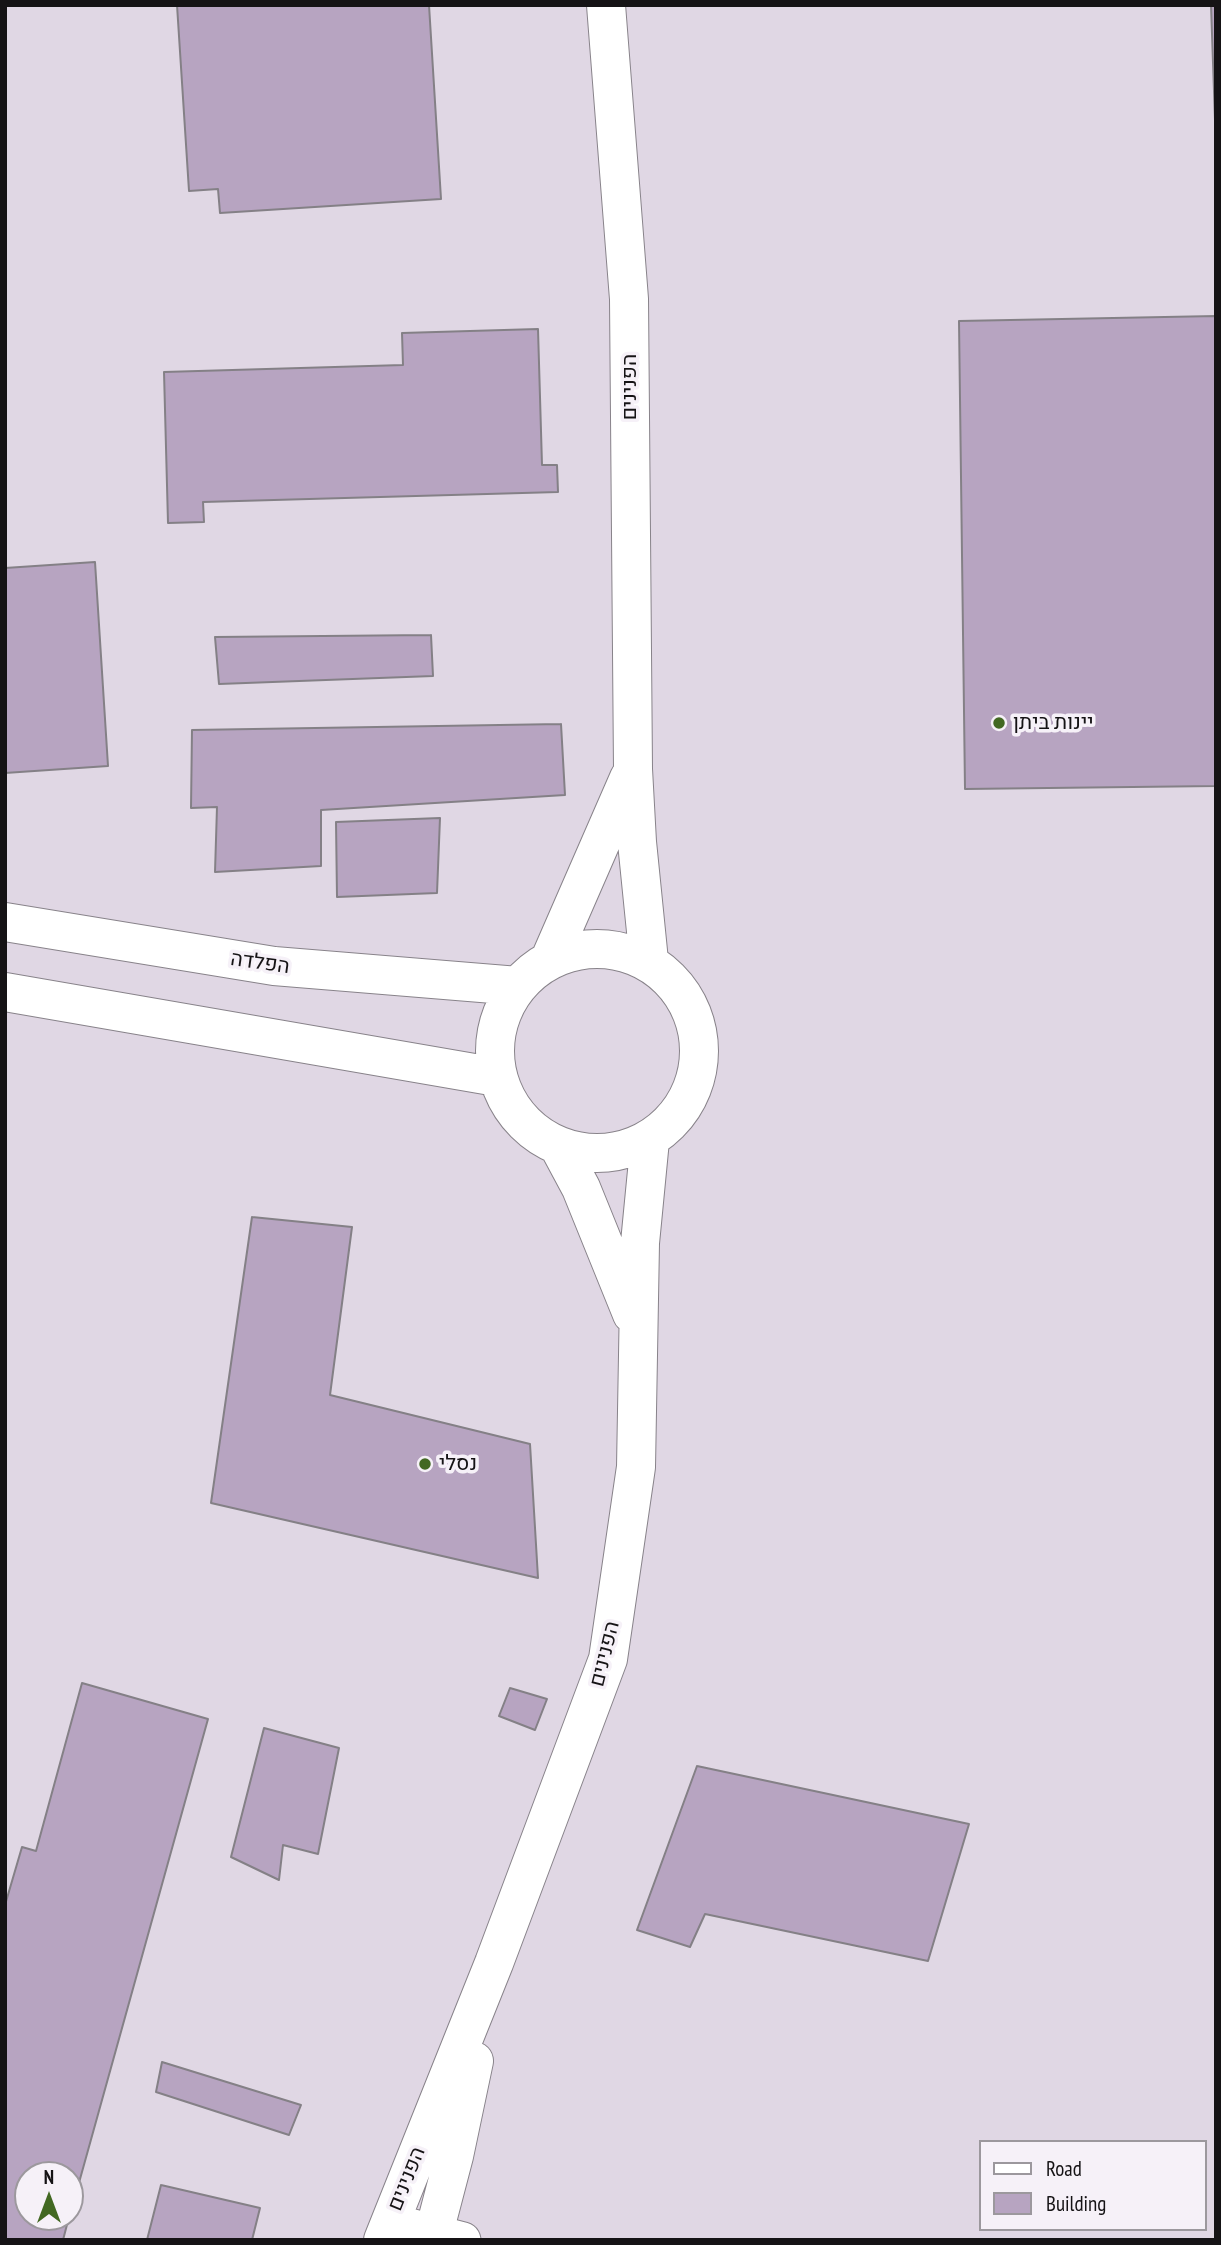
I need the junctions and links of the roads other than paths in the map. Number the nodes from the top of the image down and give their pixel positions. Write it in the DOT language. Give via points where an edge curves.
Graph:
graph roads {
  1 [pos="606,5"];
  2 [pos="633,769"];
  3 [pos="5,922"];
  4 [pos="550,960"];
  5 [pos="649,961"];
  6 [pos="518,986"];
  7 [pos="5,992"];
  8 [pos="497,1077"];
  9 [pos="650,1140"];
  10 [pos="559,1147"];
  11 [pos="638,1329"];
  12 [pos="494,1963"];
  13 [pos="387,2230"];
  14 [pos="443,2237"];
  1 -- 2 [label="street, הפנינים" via="629,299"];
  2 -- 4 [label="street, הפנינים"];
  2 -- 5 [label="street, הפנינים"];
  3 -- 6 [label="street, הפלדה" via="274,966"];
  4 -- 5 [label="street" via="582,949 617,950"];
  4 -- 6 [label="street"];
  5 -- 9 [label="street" via="672,979 689,1004 699,1031 701,1060 693,1091 676,1119"];
  6 -- 8 [label="street" via="501,1014 494,1045"];
  7 -- 8 [label="street"];
  8 -- 10 [label="street" via="510,1107 531,1131"];
  9 -- 10 [label="street" via="621,1150"];
  9 -- 11 [label="street, הפנינים"];
  10 -- 11 [label="street, הפנינים" via="581,1188"];
  11 -- 12 [label="street, הפנינים" via="636,1467 608,1658"];
  12 -- 13 [label="street, הפנינים"];
  12 -- 14 [label="street, הפנינים" via="454,2156"];
  13 -- 14 [label="street"];
}
